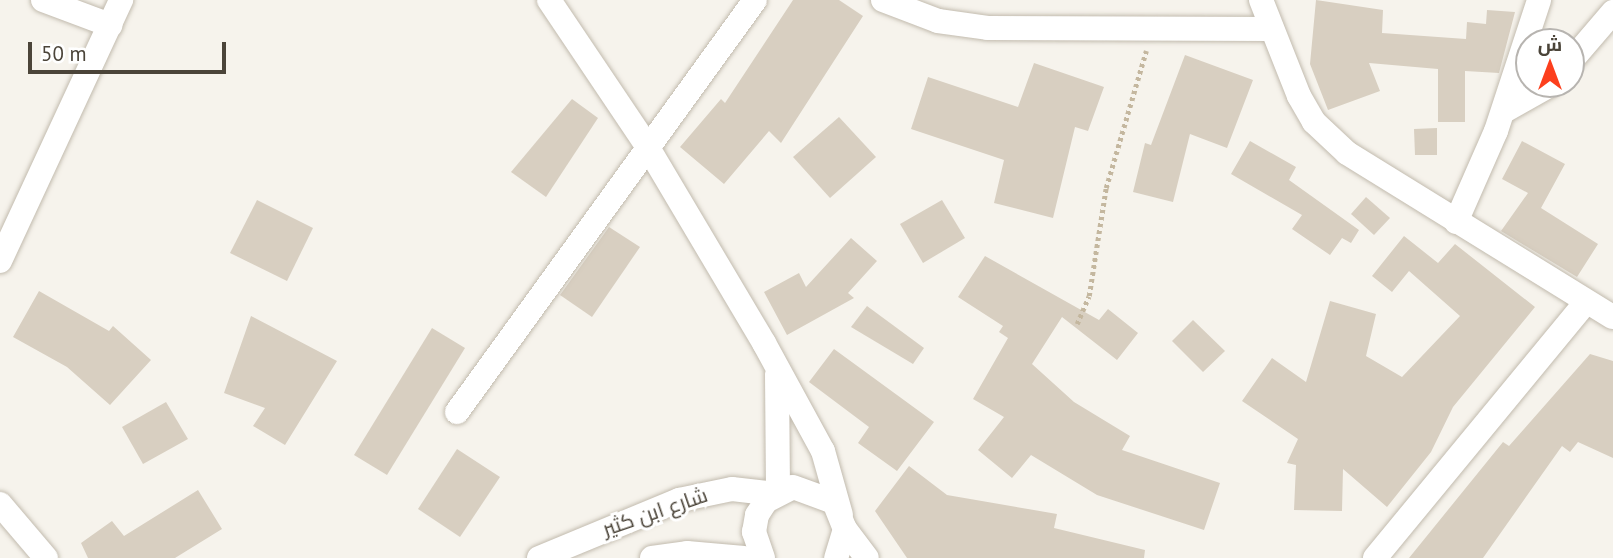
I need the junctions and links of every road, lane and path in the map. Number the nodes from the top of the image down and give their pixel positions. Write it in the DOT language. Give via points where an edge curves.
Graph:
graph roads {
  1 [pos="43,0"];
  2 [pos="121,0"];
  3 [pos="549,0"];
  4 [pos="755,0"];
  5 [pos="883,0"];
  6 [pos="1261,0"];
  7 [pos="1539,0"];
  8 [pos="1613,12"];
  9 [pos="110,24"];
  10 [pos="1272,29"];
  11 [pos="1152,30"];
  12 [pos="1585,45"];
  13 [pos="1527,98"];
  14 [pos="1504,111"];
  15 [pos="646,146"];
  16 [pos="1456,222"];
  17 [pos="0,261"];
  18 [pos="1584,303"];
  19 [pos="1613,317"];
  20 [pos="1077,324"];
  21 [pos="776,367"];
  22 [pos="457,412"];
  23 [pos="777,493"];
  24 [pos="0,503"];
  25 [pos="843,522"];
  26 [pos="46,558"];
  27 [pos="539,558"];
  28 [pos="652,558"];
  29 [pos="744,558"];
  30 [pos="764,558"];
  31 [pos="836,558"];
  32 [pos="867,558"];
  33 [pos="1375,558"];
  1 -- 9 [label="street"];
  2 -- 9 [label="street"];
  3 -- 15 [label="street"];
  4 -- 15 [label="street"];
  5 -- 11 [label="street" via="938,21 988,29"];
  6 -- 10 [label="street"];
  7 -- 14 [label="street"];
  8 -- 12 [label="street"];
  9 -- 17 [label="street"];
  10 -- 11 [label="street"];
  10 -- 16 [label="street" via="1314,122 1378,176"];
  11 -- 20 [label="path" via="1106,188 1089,296"];
  13 -- 14 [label="street"];
  14 -- 16 [label="street"];
  15 -- 21 [label="street"];
  15 -- 22 [label="street"];
  16 -- 18 [label="street"];
  18 -- 19 [label="street"];
  18 -- 33 [label="street"];
  21 -- 23 [label="street"];
  21 -- 25 [label="street" via="823,451"];
  23 -- 25 [label="street, شارع ابن كثير" via="808,488 834,502"];
  23 -- 27 [label="street, شارع ابن كثير" via="732,489 679,500"];
  23 -- 30 [label="street" via="757,515 754,532"];
  24 -- 26 [label="street"];
  25 -- 31 [label="street"];
  25 -- 32 [label="street"];
  28 -- 29 [label="street, شارع ابن كثير" via="687,553"];
}
